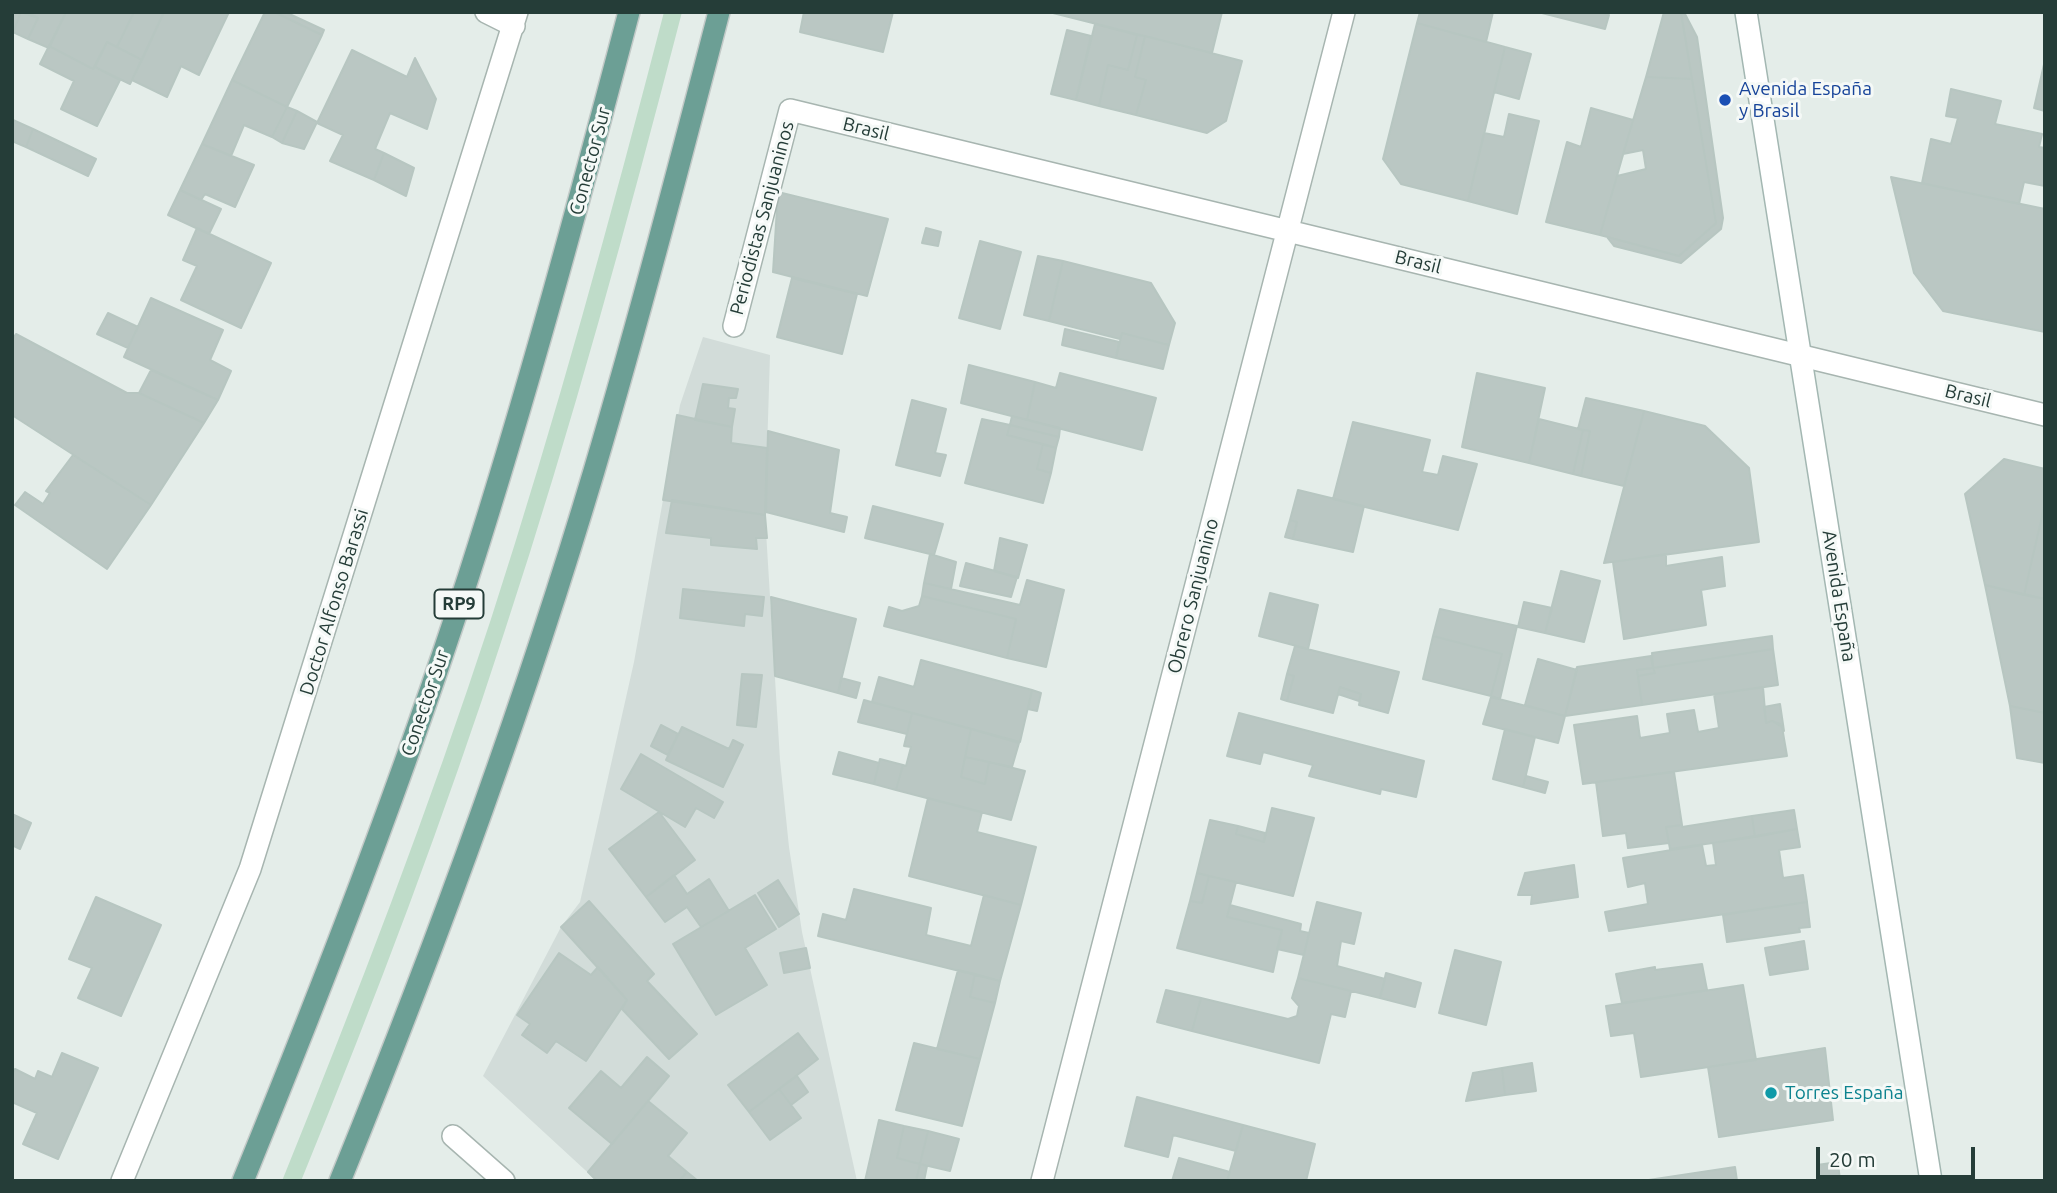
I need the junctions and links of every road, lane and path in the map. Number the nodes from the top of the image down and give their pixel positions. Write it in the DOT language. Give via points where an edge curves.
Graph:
graph roads {
  1 [pos="486,12"];
  2 [pos="629,12"];
  3 [pos="719,12"];
  4 [pos="1344,12"];
  5 [pos="1746,12"];
  6 [pos="516,19"];
  7 [pos="790,110"];
  8 [pos="1288,231"];
  9 [pos="734,326"];
  10 [pos="1801,356"];
  11 [pos="2045,415"];
  12 [pos="453,1136"];
  13 [pos="121,1181"];
  14 [pos="243,1181"];
  15 [pos="340,1181"];
  16 [pos="504,1181"];
  17 [pos="1042,1181"];
  18 [pos="1931,1181"];
  1 -- 6 [label="street"];
  2 -- 14 [label="main road, Conector Sur / RP9" via="548,313 468,578 348,920"];
  3 -- 15 [label="main road" via="631,345 538,645 438,930"];
  4 -- 8 [label="street, Obrero Sanjuanino"];
  5 -- 10 [label="street, Avenida España"];
  6 -- 13 [label="street, Doctor Alfonso Barassi" via="250,869"];
  7 -- 8 [label="street, Brasil"];
  7 -- 9 [label="street, Periodistas Sanjuaninos"];
  8 -- 10 [label="street, Brasil"];
  8 -- 17 [label="street, Obrero Sanjuanino"];
  10 -- 11 [label="street, Brasil"];
  10 -- 18 [label="street, Avenida España"];
  12 -- 16 [label="street"];
}
